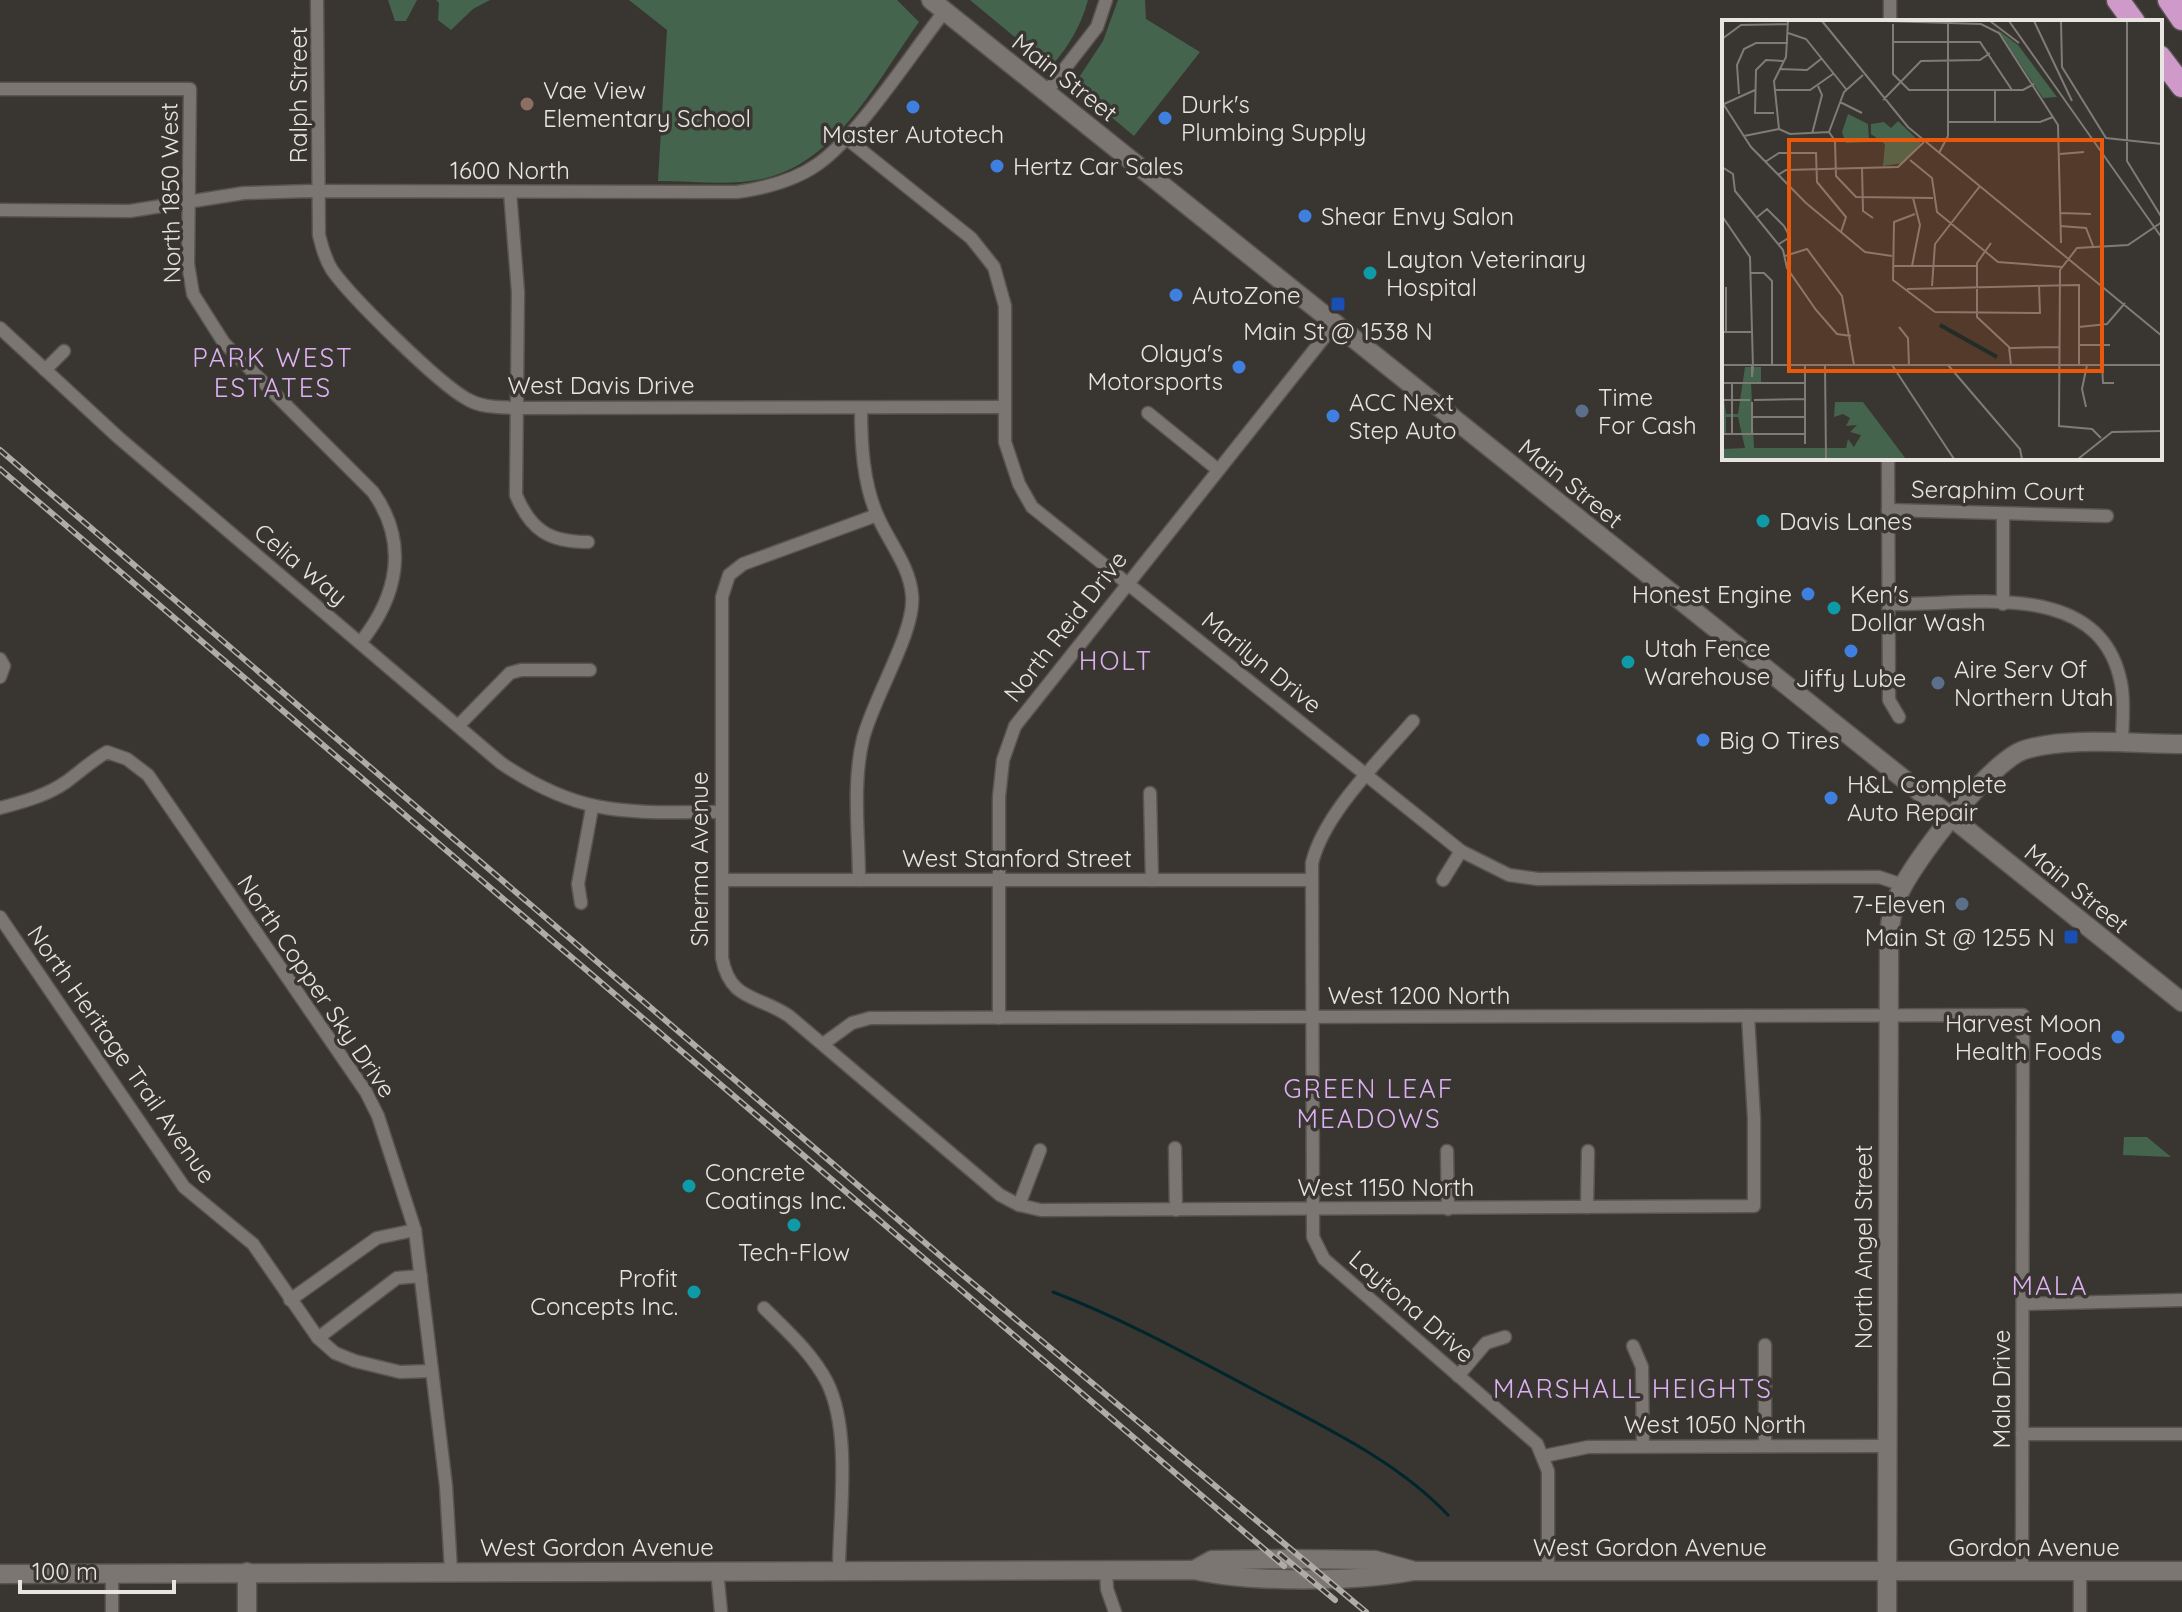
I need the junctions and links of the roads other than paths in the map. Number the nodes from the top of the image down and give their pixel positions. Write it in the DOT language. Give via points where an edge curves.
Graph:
graph roads {
  1 [pos="317,0"];
  2 [pos="1106,0"];
  3 [pos="2118,0"];
  4 [pos="2169,0"];
  5 [pos="938,6"];
  6 [pos="2182,19"];
  7 [pos="2133,20"];
  8 [pos="2162,60"];
  9 [pos="2182,86"];
  10 [pos="0,89"];
  11 [pos="1045,94"];
  12 [pos="846,138"];
  13 [pos="319,191"];
  14 [pos="510,192"];
  15 [pos="189,201"];
  16 [pos="0,210"];
  17 [pos="1334,325"];
  18 [pos="0,328"];
  19 [pos="64,351"];
  20 [pos="45,370"];
  21 [pos="1005,407"];
  22 [pos="516,408"];
  23 [pos="861,408"];
  24 [pos="1148,413"];
  25 [pos="1888,460"];
  26 [pos="1217,469"];
  27 [pos="1888,510"];
  28 [pos="2003,514"];
  29 [pos="877,515"];
  30 [pos="2107,516"];
  31 [pos="588,542"];
  32 [pos="1126,582"];
  33 [pos="1889,604"];
  34 [pos="2003,604"];
  35 [pos="360,643"];
  36 [pos="0,659"];
  37 [pos="590,670"];
  38 [pos="2,676"];
  39 [pos="1899,717"];
  40 [pos="1413,721"];
  41 [pos="458,726"];
  42 [pos="2122,744"];
  43 [pos="2182,744"];
  44 [pos="1368,775"];
  45 [pos="1150,793"];
  46 [pos="0,808"];
  47 [pos="592,808"];
  48 [pos="721,812"];
  49 [pos="1953,819"];
  50 [pos="1461,851"];
  51 [pos="999,879"];
  52 [pos="722,880"];
  53 [pos="859,880"];
  54 [pos="1152,880"];
  55 [pos="1311,880"];
  56 [pos="1443,880"];
  57 [pos="1903,885"];
  58 [pos="581,903"];
  59 [pos="0,917"];
  60 [pos="2182,1002"];
  61 [pos="2023,1015"];
  62 [pos="1748,1016"];
  63 [pos="1888,1016"];
  64 [pos="1311,1017"];
  65 [pos="999,1018"];
  66 [pos="823,1044"];
  67 [pos="1175,1148"];
  68 [pos="1040,1150"];
  69 [pos="1447,1151"];
  70 [pos="1588,1151"];
  71 [pos="1019,1205"];
  72 [pos="1587,1207"];
  73 [pos="1311,1209"];
  74 [pos="1448,1209"];
  75 [pos="1176,1210"];
  76 [pos="415,1230"];
  77 [pos="421,1276"];
  78 [pos="290,1300"];
  79 [pos="2182,1300"];
  80 [pos="2023,1304"];
  81 [pos="764,1308"];
  82 [pos="1505,1337"];
  83 [pos="318,1338"];
  84 [pos="1765,1345"];
  85 [pos="1633,1346"];
  86 [pos="431,1371"];
  87 [pos="1458,1376"];
  88 [pos="2022,1434"];
  89 [pos="2182,1434"];
  90 [pos="1643,1446"];
  91 [pos="1765,1446"];
  92 [pos="1887,1446"];
  93 [pos="1544,1456"];
  94 [pos="717,1570"];
  95 [pos="1106,1570"];
  96 [pos="1548,1570"];
  97 [pos="451,1571"];
  98 [pos="839,1571"];
  99 [pos="2022,1571"];
  100 [pos="2080,1571"];
  101 [pos="2182,1571"];
  102 [pos="247,1572"];
  103 [pos="1887,1572"];
  104 [pos="112,1573"];
  105 [pos="0,1574"];
  106 [pos="112,1612"];
  107 [pos="247,1612"];
  108 [pos="721,1612"];
  109 [pos="1115,1612"];
  110 [pos="1887,1612"];
  111 [pos="2080,1612"];
  1 -- 13 [label="street, Ralph Street"];
  2 -- 11 [label="street" via="1097,27"];
  3 -- 7 [label="highway"];
  4 -- 6 [label="highway"];
  5 -- 11 [label="main road, Main Street"];
  5 -- 12 [label="street, 1600 North"];
  8 -- 9 [label="highway"];
  10 -- 15 [label="street, North 1850 West" via="190,89"];
  11 -- 17 [label="main road, Main Street"];
  12 -- 14 [label="street, 1600 North" via="804,173 758,189"];
  12 -- 21 [label="street, Marilyn Drive" via="985,251 1005,306"];
  13 -- 14 [label="street, 1600 North"];
  13 -- 15 [label="street, 1600 North"];
  13 -- 22 [label="street, West Davis Drive" via="323,251 348,288 468,400"];
  14 -- 22 [label="street" via="518,292"];
  15 -- 16 [label="street, 1600 North" via="130,211"];
  15 -- 35 [label="street, North 1850 West" via="188,264 193,294 206,319 387,511 395,536 393,584"];
  17 -- 26 [label="street, North Reid Drive"];
  17 -- 49 [label="main road, Main Street"];
  18 -- 20 [label="street, Celia Way"];
  19 -- 20 [label="street"];
  20 -- 35 [label="street, Celia Way"];
  21 -- 23 [label="street, West Davis Drive"];
  21 -- 32 [label="street, Marilyn Drive" via="1010,463 1032,507"];
  22 -- 23 [label="street, West Davis Drive"];
  22 -- 31 [label="street" via="516,495 525,517 541,533 563,542"];
  23 -- 29 [label="street" via="863,458"];
  24 -- 26 [label="street"];
  25 -- 27 [label="street"];
  26 -- 32 [label="street, North Reid Drive"];
  27 -- 28 [label="street, Seraphim Court"];
  27 -- 33 [label="street"];
  28 -- 30 [label="street, Seraphim Court"];
  28 -- 34 [label="street"];
  29 -- 48 [label="street, Sherma Avenue" via="743,564 729,575 722,597"];
  29 -- 53 [label="street" via="912,595 907,631 862,743"];
  32 -- 44 [label="street, Marilyn Drive"];
  32 -- 51 [label="street, North Reid Drive" via="1015,726 1003,760 999,797"];
  33 -- 34 [label="street"];
  33 -- 39 [label="street" via="1889,700"];
  34 -- 42 [label="street" via="2041,604 2073,616 2096,634 2116,666 2123,693"];
  35 -- 41 [label="street, Celia Way"];
  36 -- 38 [label="street"];
  37 -- 41 [label="street" via="510,673"];
  40 -- 44 [label="street, Laytona Drive"];
  41 -- 47 [label="street, Celia Way" via="532,784"];
  42 -- 43 [label="main road, North Angel Street"];
  42 -- 49 [label="main road, North Angel Street" via="2046,746 2016,753 1991,771"];
  44 -- 50 [label="street, Marilyn Drive"];
  44 -- 55 [label="street, Laytona Drive" via="1316,844"];
  45 -- 54 [label="street"];
  46 -- 76 [label="street, North Copper Sky Drive" via="65,783 107,752 148,775 366,1092"];
  47 -- 48 [label="street, Celia Way"];
  47 -- 58 [label="street" via="578,884"];
  48 -- 52 [label="street, Sherma Avenue"];
  49 -- 57 [label="main road, North Angel Street"];
  49 -- 60 [label="main road, Main Street"];
  50 -- 56 [label="street"];
  50 -- 57 [label="street, Marilyn Drive" via="1509,875 1538,879 1879,877"];
  51 -- 53 [label="street, West Stanford Street"];
  51 -- 54 [label="street, West Stanford Street"];
  51 -- 65 [label="street, North Reid Drive"];
  52 -- 53 [label="street, West Stanford Street"];
  52 -- 66 [label="street, Sherma Avenue" via="725,976 737,991 771,1003"];
  54 -- 55 [label="street, West Stanford Street"];
  55 -- 64 [label="street, Laytona Drive"];
  57 -- 63 [label="main road, North Angel Street" via="1890,924"];
  59 -- 78 [label="street, North Heritage Trail Avenue" via="184,1187 253,1244"];
  61 -- 63 [label="street, West 1200 North"];
  61 -- 80 [label="street, Mala Drive"];
  62 -- 63 [label="street, West 1200 North"];
  62 -- 64 [label="street, West 1200 North"];
  62 -- 72 [label="street, West 1150 North" via="1754,1206"];
  63 -- 92 [label="main road, North Angel Street"];
  64 -- 65 [label="street, West 1200 North"];
  64 -- 73 [label="street, Laytona Drive"];
  65 -- 66 [label="street, West 1200 North" via="870,1018 852,1023"];
  66 -- 71 [label="street, Sherma Avenue" via="1000,1195"];
  67 -- 75 [label="street"];
  68 -- 71 [label="street"];
  69 -- 74 [label="street"];
  70 -- 72 [label="street"];
  71 -- 75 [label="street, West 1150 North" via="1041,1210"];
  72 -- 74 [label="street, West 1150 North"];
  73 -- 74 [label="street, West 1150 North"];
  73 -- 75 [label="street, West 1150 North"];
  73 -- 87 [label="street, Laytona Drive" via="1313,1237 1324,1259"];
  76 -- 77 [label="street, North Copper Sky Drive"];
  76 -- 78 [label="street" via="377,1238"];
  77 -- 83 [label="street" via="397,1278"];
  77 -- 86 [label="street, North Copper Sky Drive"];
  78 -- 83 [label="street, North Heritage Trail Avenue"];
  79 -- 80 [label="street"];
  80 -- 88 [label="street, Mala Drive"];
  81 -- 98 [label="street" via="804,1348 828,1384 839,1423"];
  82 -- 87 [label="street" via="1486,1343"];
  83 -- 86 [label="street, North Heritage Trail Avenue" via="355,1361 400,1372"];
  84 -- 91 [label="street"];
  85 -- 90 [label="street" via="1642,1367"];
  86 -- 97 [label="street, North Copper Sky Drive"];
  87 -- 93 [label="street, Laytona Drive" via="1528,1433"];
  88 -- 89 [label="street"];
  88 -- 99 [label="street, Mala Drive"];
  90 -- 91 [label="street, West 1050 North"];
  90 -- 93 [label="street, West 1050 North" via="1574,1447"];
  91 -- 92 [label="street, West 1050 North"];
  92 -- 103 [label="main road, North Angel Street"];
  93 -- 96 [label="street"];
  94 -- 97 [label="main road, West Gordon Avenue"];
  94 -- 98 [label="main road, West Gordon Avenue"];
  94 -- 108 [label="street"];
  95 -- 96 [label="main road, West Gordon Avenue" via="1194,1570 1230,1578"];
  95 -- 98 [label="main road, West Gordon Avenue"];
  95 -- 109 [label="street"];
  96 -- 103 [label="main road, West Gordon Avenue"];
  97 -- 102 [label="main road, West Gordon Avenue"];
  99 -- 100 [label="main road, Gordon Avenue"];
  99 -- 103 [label="main road, Gordon Avenue"];
  100 -- 101 [label="main road, Gordon Avenue"];
  100 -- 111 [label="street"];
  102 -- 104 [label="main road, West Gordon Avenue"];
  102 -- 107 [label="main road"];
  103 -- 110 [label="main road, North Angel Street"];
  104 -- 105 [label="main road, West Gordon Avenue"];
  104 -- 106 [label="street"];
}
